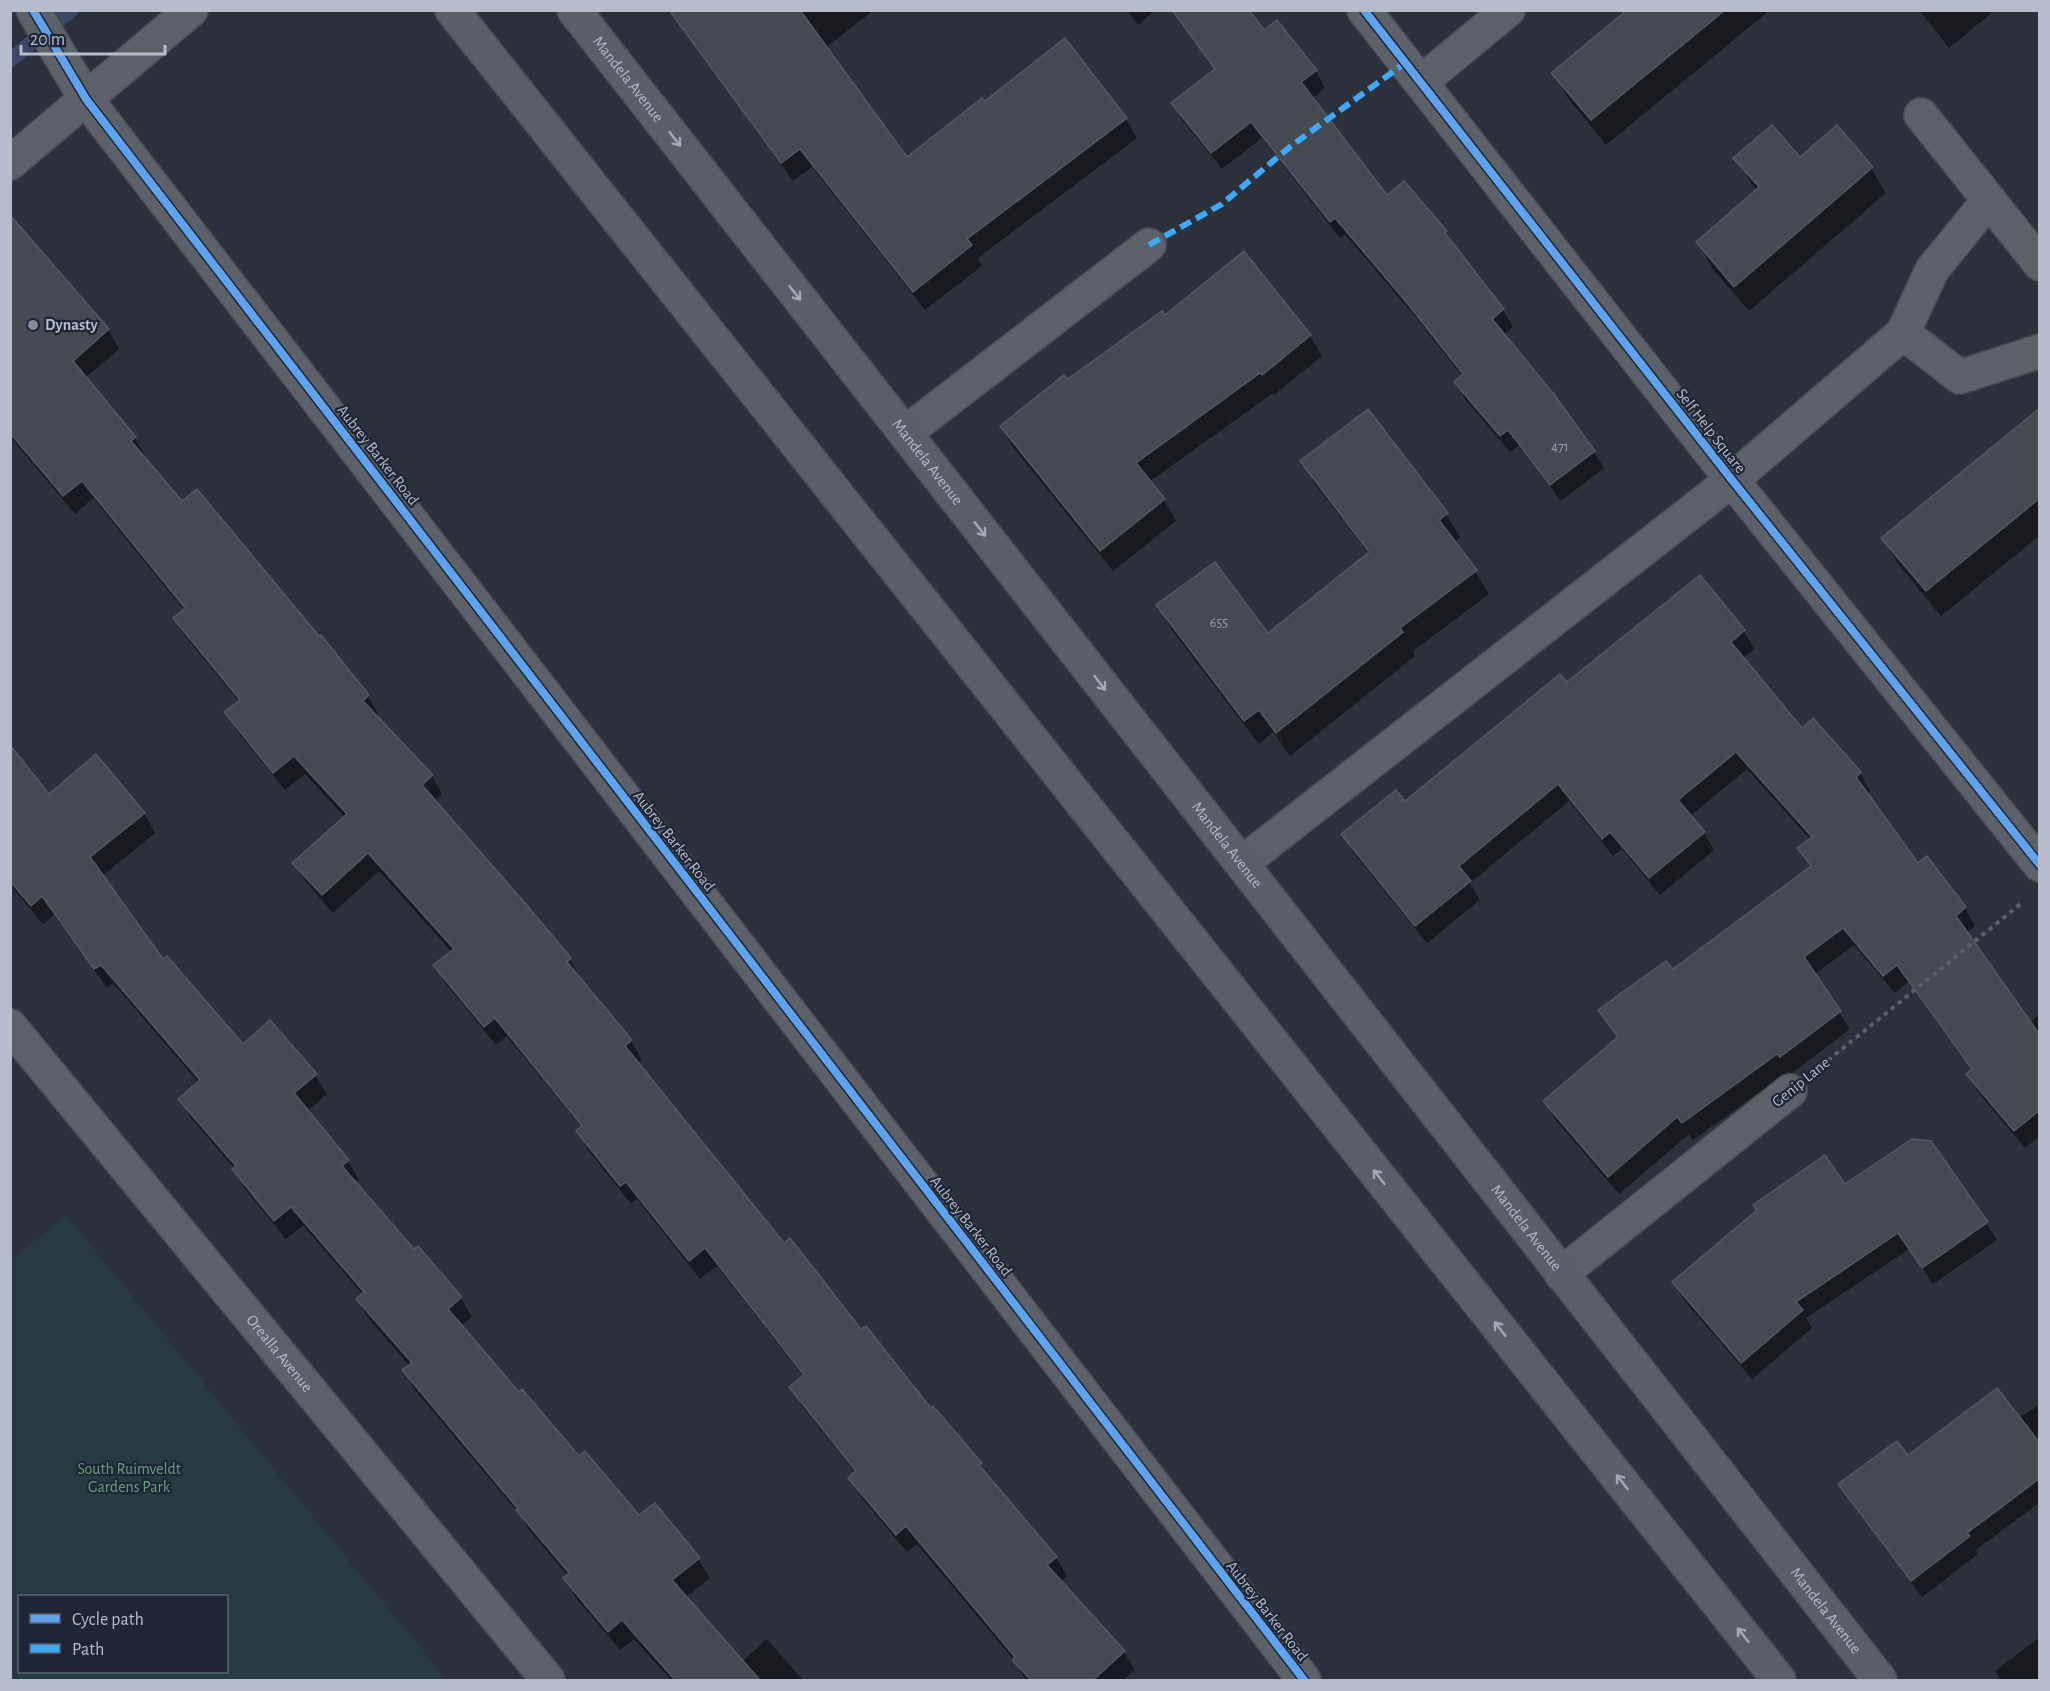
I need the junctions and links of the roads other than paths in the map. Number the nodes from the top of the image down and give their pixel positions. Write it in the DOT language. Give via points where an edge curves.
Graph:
graph roads {
  1 [pos="33,10"];
  2 [pos="191,10"];
  3 [pos="452,10"];
  4 [pos="1364,10"];
  5 [pos="1508,10"];
  6 [pos="575,11"];
  7 [pos="1421,82"];
  8 [pos="80,88"];
  9 [pos="1921,115"];
  10 [pos="10,163"];
  11 [pos="1989,200"];
  12 [pos="1149,245"];
  13 [pos="2040,264"];
  14 [pos="1903,333"];
  15 [pos="2040,351"];
  16 [pos="905,434"];
  17 [pos="1732,480"];
  18 [pos="1242,863"];
  19 [pos="2040,865"];
  20 [pos="10,1026"];
  21 [pos="1790,1091"];
  22 [pos="1561,1274"];
  23 [pos="548,1680"];
  24 [pos="1304,1680"];
  25 [pos="1779,1680"];
  26 [pos="1880,1680"];
  1 -- 8 [label="street, Aubrey Barker Road"];
  2 -- 8 [label="street"];
  25 -- 3 [label="main road, one-way"];
  4 -- 7 [label="street, Self Help Square"];
  5 -- 7 [label="street"];
  6 -- 16 [label="main road, Mandela Avenue, one-way"];
  7 -- 17 [label="street, Self Help Square"];
  8 -- 10 [label="street"];
  8 -- 24 [label="street, Aubrey Barker Road"];
  9 -- 11 [label="street"];
  11 -- 13 [label="street"];
  11 -- 14 [label="street" via="1932,270"];
  12 -- 16 [label="street"];
  14 -- 15 [label="street" via="1960,377"];
  14 -- 17 [label="street"];
  16 -- 18 [label="main road, Mandela Avenue, one-way"];
  17 -- 18 [label="street"];
  17 -- 19 [label="street, Self Help Square"];
  18 -- 22 [label="main road, Mandela Avenue"];
  20 -- 23 [label="street, Orealla Avenue"];
  21 -- 22 [label="street, Genip Lane"];
  22 -- 26 [label="main road, Mandela Avenue"];
}
